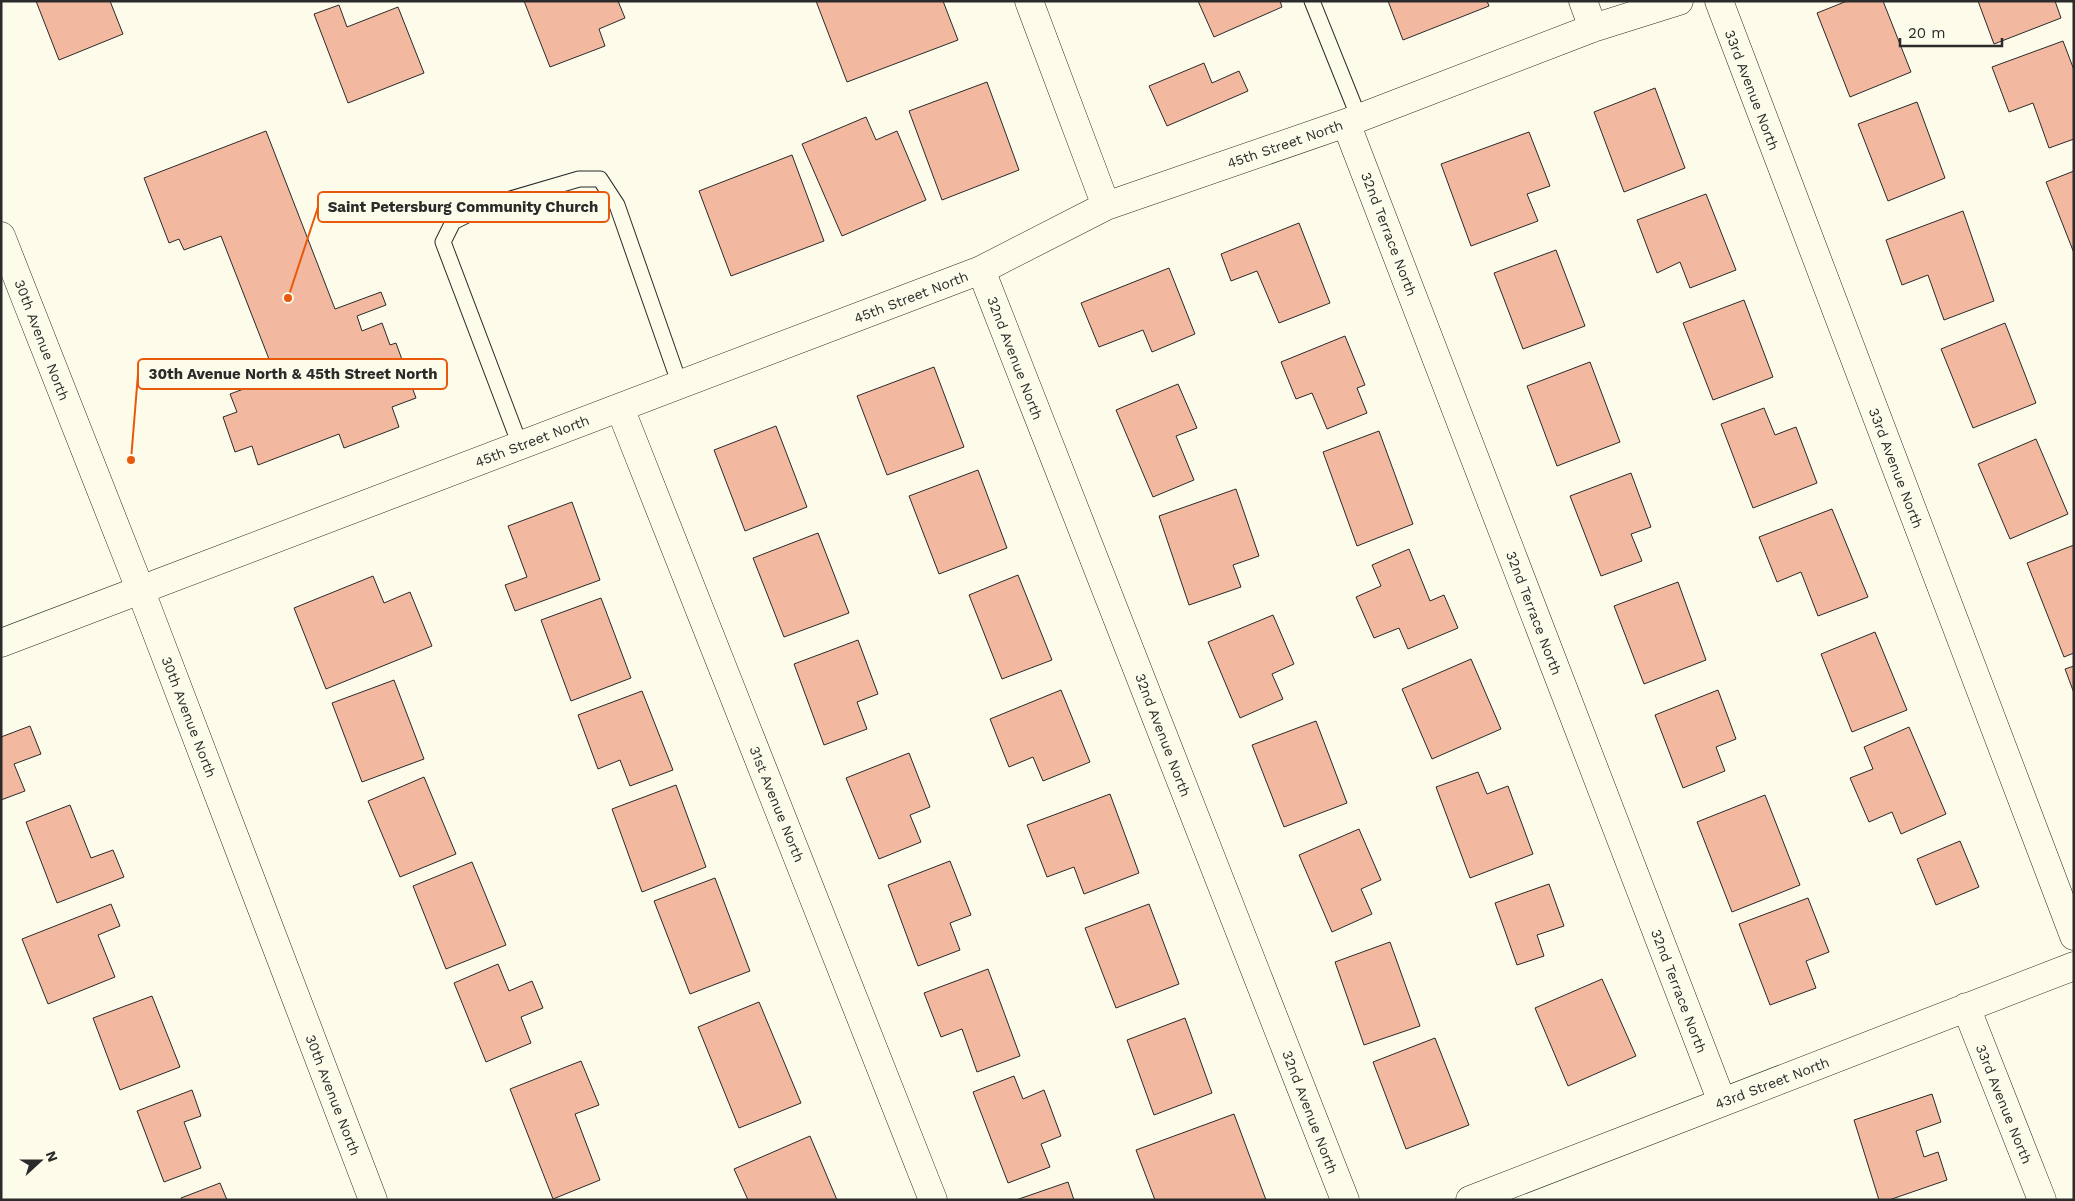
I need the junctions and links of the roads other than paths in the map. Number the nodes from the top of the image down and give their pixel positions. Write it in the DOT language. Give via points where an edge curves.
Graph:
graph roads {
  1 [pos="1029,1"];
  2 [pos="1312,1"];
  3 [pos="1583,1"];
  4 [pos="1679,1"];
  5 [pos="1719,1"];
  6 [pos="1593,28"];
  7 [pos="1353,121"];
  8 [pos="1106,206"];
  9 [pos="1,236"];
  10 [pos="981,270"];
  11 [pos="680,385"];
  12 [pos="620,408"];
  13 [pos="520,445"];
  14 [pos="140,589"];
  15 [pos="1,643"];
  16 [pos="2074,936"];
  17 [pos="2074,966"];
  18 [pos="1966,1008"];
  19 [pos="1722,1102"];
  20 [pos="1483,1197"];
  21 [pos="373,1200"];
  22 [pos="933,1200"];
  23 [pos="1345,1200"];
  24 [pos="2042,1200"];
  1 -- 8 [label="street"];
  2 -- 7 [label="lane"];
  3 -- 6 [label="street"];
  4 -- 6 [label="street, 45th Street North"];
  5 -- 16 [label="street, 33rd Avenue North"];
  6 -- 7 [label="street, 45th Street North"];
  7 -- 8 [label="street, 45th Street North"];
  7 -- 19 [label="street, 32nd Terrace North"];
  8 -- 10 [label="street, 45th Street North"];
  9 -- 14 [label="street, 30th Avenue North"];
  10 -- 11 [label="street, 45th Street North"];
  10 -- 23 [label="street, 32nd Avenue North"];
  11 -- 12 [label="street, 45th Street North"];
  11 -- 13 [label="lane" via="617,205 600,179 579,179 484,207 453,222 443,242"];
  12 -- 13 [label="street, 45th Street North"];
  12 -- 22 [label="street, 31st Avenue North"];
  13 -- 14 [label="street, 45th Street North"];
  14 -- 15 [label="street, 45th Street North"];
  14 -- 21 [label="street, 30th Avenue North"];
  17 -- 18 [label="street, 43rd Street North"];
  18 -- 19 [label="street, 43rd Street North"];
  18 -- 24 [label="street, 33rd Avenue North"];
  19 -- 20 [label="street, 43rd Street North"];
}
